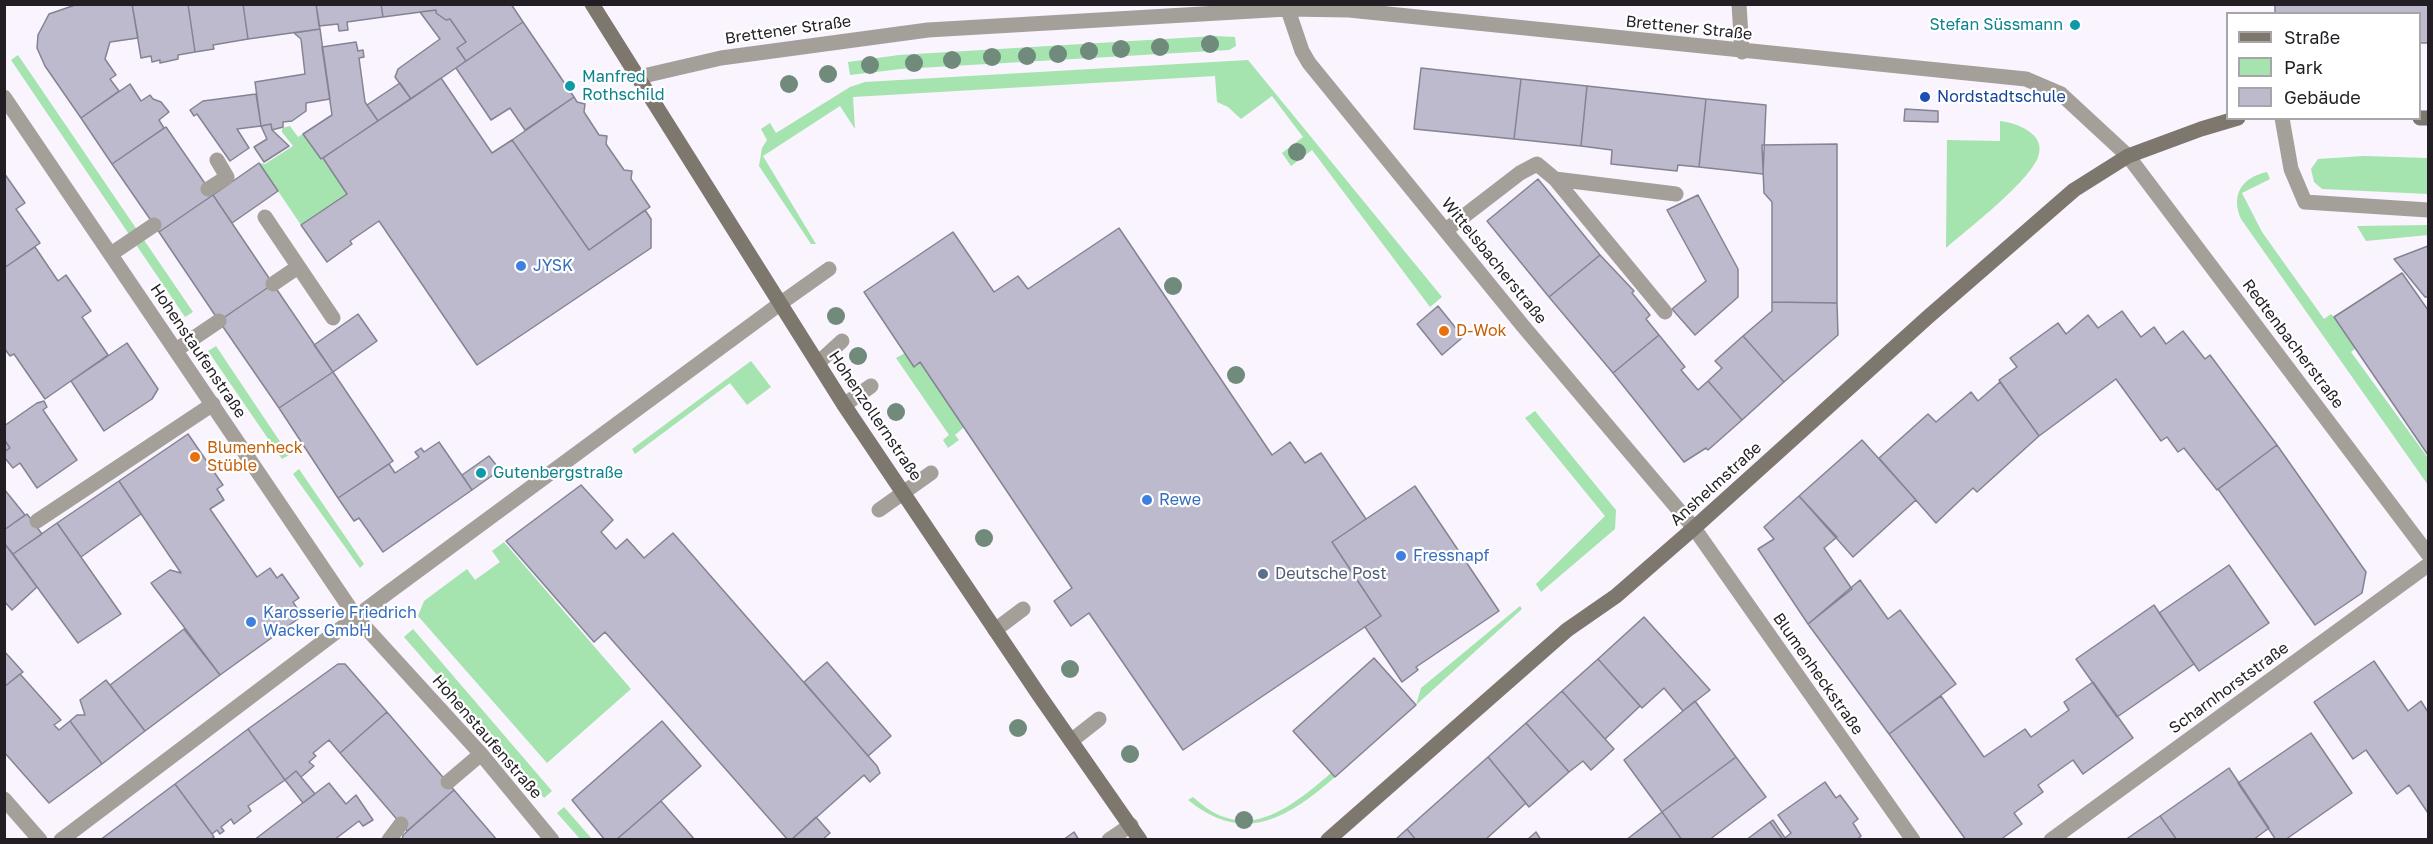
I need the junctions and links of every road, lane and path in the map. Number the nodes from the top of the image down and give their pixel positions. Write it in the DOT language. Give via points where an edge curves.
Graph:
graph roads {
  1 [pos="592,4"];
  2 [pos="1739,4"];
  3 [pos="1287,7"];
  4 [pos="1742,52"];
  5 [pos="639,77"];
  6 [pos="4,98"];
  7 [pos="2231,120"];
  8 [pos="2282,120"];
  9 [pos="2128,156"];
  10 [pos="217,160"];
  11 [pos="1555,179"];
  12 [pos="208,189"];
  13 [pos="1676,194"];
  14 [pos="2428,210"];
  15 [pos="265,217"];
  16 [pos="154,225"];
  17 [pos="1446,231"];
  18 [pos="111,254"];
  19 [pos="298,267"];
  20 [pos="829,269"];
  21 [pos="273,284"];
  22 [pos="781,303"];
  23 [pos="1665,312"];
  24 [pos="333,318"];
  25 [pos="219,321"];
  26 [pos="842,341"];
  27 [pos="176,350"];
  28 [pos="818,363"];
  29 [pos="871,386"];
  30 [pos="213,404"];
  31 [pos="844,405"];
  32 [pos="931,473"];
  33 [pos="904,494"];
  34 [pos="879,510"];
  35 [pos="37,521"];
  36 [pos="1694,528"];
  37 [pos="2428,554"];
  38 [pos="2428,566"];
  39 [pos="1023,609"];
  40 [pos="356,616"];
  41 [pos="995,630"];
  42 [pos="1099,720"];
  43 [pos="1071,741"];
  44 [pos="481,754"];
  45 [pos="448,782"];
  46 [pos="4,799"];
  47 [pos="401,824"];
  48 [pos="1131,825"];
  49 [pos="40,840"];
  50 [pos="61,840"];
  51 [pos="389,840"];
  52 [pos="552,840"];
  53 [pos="1109,840"];
  54 [pos="1140,840"];
  55 [pos="1328,840"];
  56 [pos="1913,840"];
  57 [pos="2051,840"];
  1 -- 5 [label="main road, Hohenzollernstraße"];
  2 -- 4 [label="street"];
  3 -- 4 [label="street, Brettener Straße"];
  3 -- 5 [label="street, Brettener Straße" via="928,30 721,58"];
  3 -- 17 [label="street, Wittelsbacherstraße" via="1309,63"];
  4 -- 9 [label="street, Brettener Straße" via="2026,79 2061,94"];
  5 -- 22 [label="main road, Hohenzollernstraße"];
  6 -- 18 [label="street, Hohenstaufenstraße"];
  7 -- 9 [label="main road"];
  8 -- 14 [label="street" via="2290,169 2305,202"];
  9 -- 36 [label="main road, Anshelmstraße" via="2039,218"];
  9 -- 37 [label="street, Redtenbacherstraße"];
  10 -- 12 [label="street" via="227,177"];
  11 -- 13 [label="street"];
  11 -- 17 [label="street" via="1537,164"];
  11 -- 23 [label="street"];
  15 -- 19 [label="street"];
  16 -- 18 [label="street"];
  17 -- 36 [label="street, Wittelsbacherstraße"];
  18 -- 27 [label="street, Hohenstaufenstraße"];
  19 -- 21 [label="street"];
  19 -- 24 [label="street"];
  20 -- 22 [label="street"];
  22 -- 28 [label="main road, Hohenzollernstraße"];
  22 -- 40 [label="street"];
  25 -- 27 [label="street"];
  26 -- 28 [label="street"];
  27 -- 30 [label="street, Hohenstaufenstraße"];
  28 -- 31 [label="main road, Hohenzollernstraße"];
  29 -- 31 [label="street"];
  30 -- 35 [label="street"];
  30 -- 40 [label="street, Hohenstaufenstraße"];
  31 -- 33 [label="main road, Hohenzollernstraße"];
  32 -- 33 [label="street"];
  33 -- 34 [label="street"];
  33 -- 41 [label="main road, Hohenzollernstraße"];
  36 -- 55 [label="main road, Anshelmstraße" via="1616,596 1567,630"];
  36 -- 56 [label="street, Blumenheckstraße"];
  38 -- 57 [label="street, Scharnhorststraße"];
  39 -- 41 [label="street"];
  40 -- 44 [label="street, Hohenstaufenstraße"];
  40 -- 50 [label="street"];
  41 -- 43 [label="main road, Hohenzollernstraße"];
  42 -- 43 [label="street"];
  43 -- 48 [label="main road, Hohenzollernstraße"];
  44 -- 45 [label="street"];
  44 -- 52 [label="street, Hohenstaufenstraße"];
  46 -- 49 [label="street"];
  47 -- 51 [label="street"];
  48 -- 53 [label="street"];
  48 -- 54 [label="main road, Hohenzollernstraße"];
}
